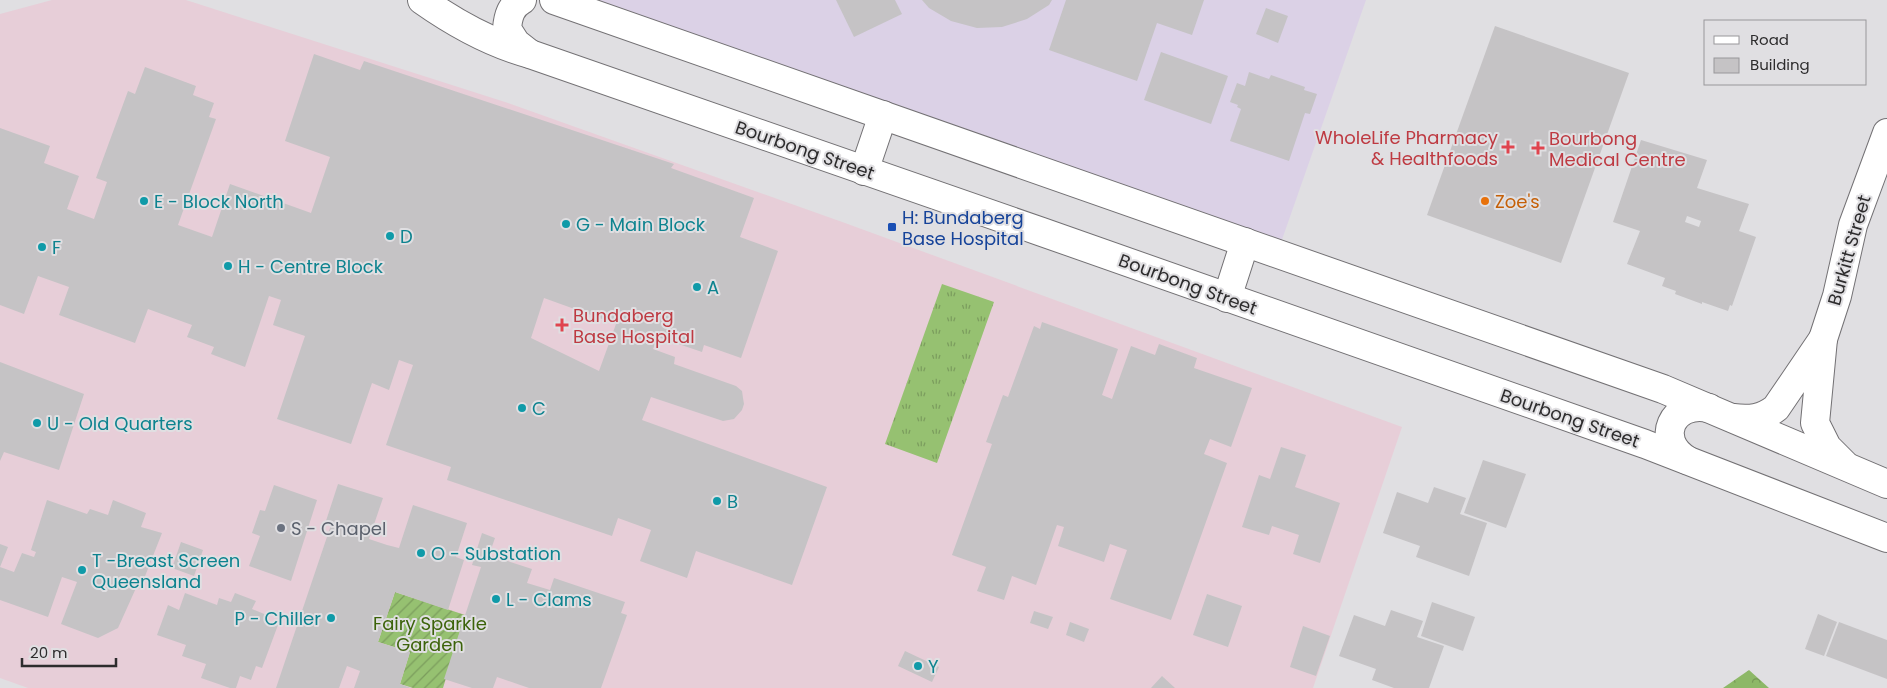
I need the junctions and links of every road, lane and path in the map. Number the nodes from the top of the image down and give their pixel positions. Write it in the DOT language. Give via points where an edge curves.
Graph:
graph roads {
  1 [pos="422,0"];
  2 [pos="441,0"];
  3 [pos="522,0"];
  4 [pos="554,0"];
  5 [pos="485,38"];
  6 [pos="530,54"];
  7 [pos="883,116"];
  8 [pos="1887,133"];
  9 [pos="864,171"];
  10 [pos="1245,242"];
  11 [pos="1227,298"];
  12 [pos="1822,339"];
  13 [pos="1720,413"];
  14 [pos="1686,460"];
  15 [pos="1847,467"];
  16 [pos="1883,484"];
  17 [pos="1887,515"];
  18 [pos="1852,526"];
  19 [pos="1887,538"];
  1 -- 5 [label="street"];
  2 -- 5 [label="street"];
  3 -- 6 [label="street" via="510,12 507,29 516,43"];
  4 -- 7 [label="street"];
  5 -- 6 [label="street, Bourbong Street"];
  6 -- 9 [label="street, Bourbong Street"];
  7 -- 9 [label="street"];
  7 -- 10 [label="street"];
  8 -- 12 [label="street, Burkitt Street" via="1853,225 1837,296"];
  9 -- 11 [label="street, Bourbong Street"];
  10 -- 11 [label="street"];
  10 -- 13 [label="street" via="1664,389"];
  11 -- 14 [label="street, Bourbong Street"];
  12 -- 13 [label="street, Burkitt Street" via="1776,408 1768,414 1756,419"];
  12 -- 15 [label="street, Burkitt Street" via="1816,423 1827,447"];
  13 -- 14 [label="street, Burkitt Street" via="1699,406 1681,411 1674,418 1670,428 1672,447"];
  13 -- 15 [label="street"];
  14 -- 18 [label="street, Bourbong Street"];
  15 -- 16 [label="street"];
  17 -- 18 [label="street" via="1876,526"];
  18 -- 19 [label="street, Bourbong Street"];
}
